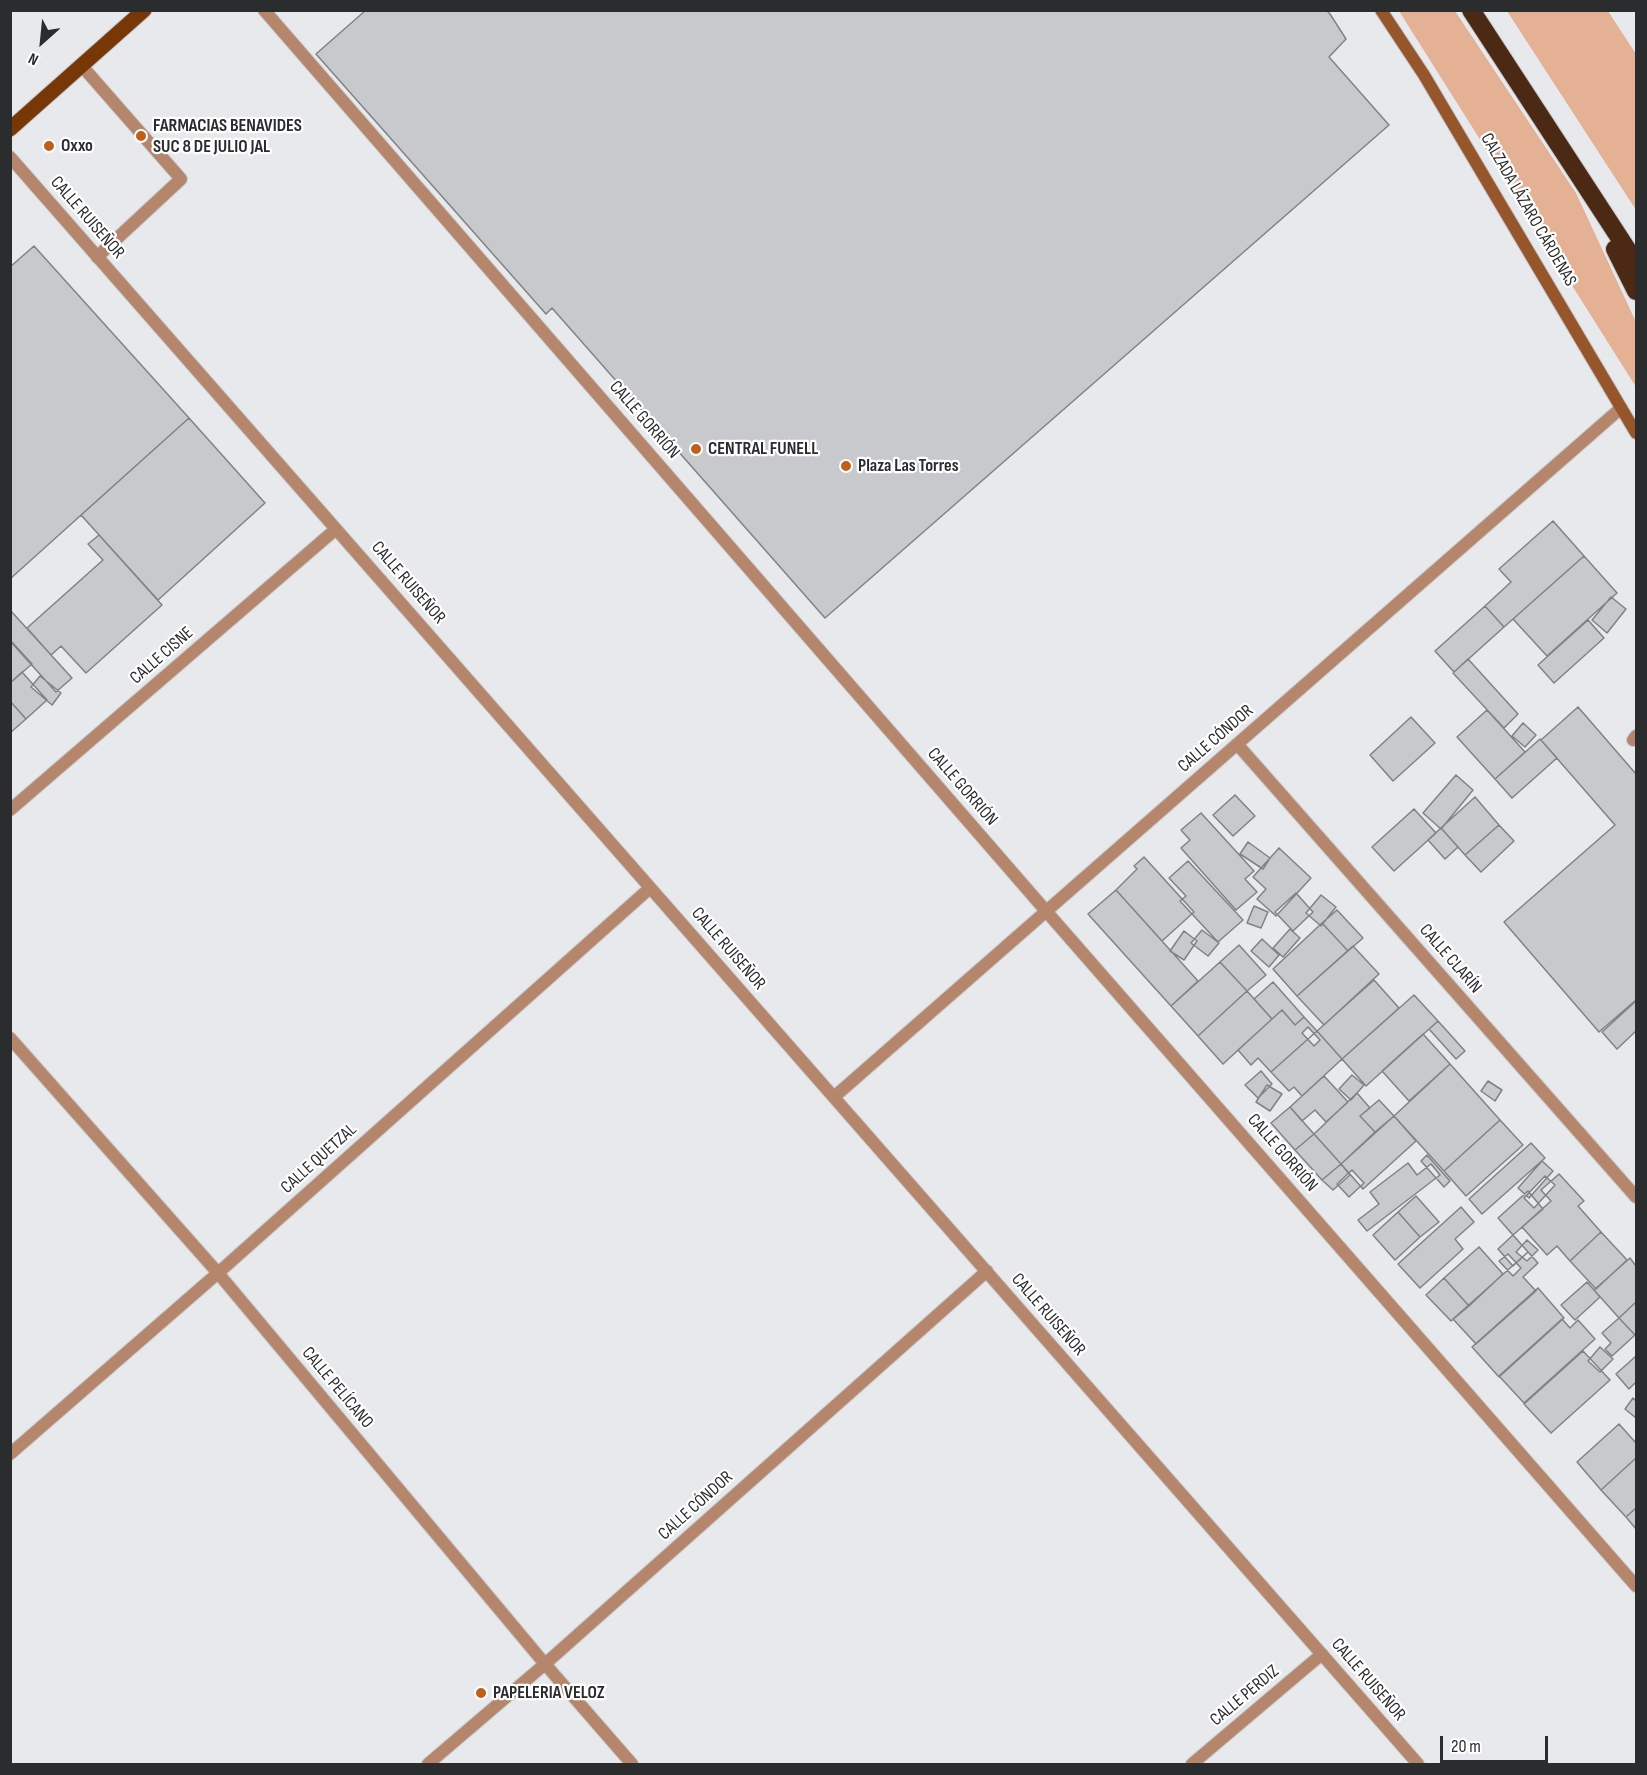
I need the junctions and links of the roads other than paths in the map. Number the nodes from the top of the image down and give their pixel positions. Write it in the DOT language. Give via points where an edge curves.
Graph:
graph roads {
  1 [pos="144,10"];
  2 [pos="264,10"];
  3 [pos="1381,10"];
  4 [pos="1471,10"];
  5 [pos="82,66"];
  6 [pos="10,129"];
  7 [pos="10,157"];
  8 [pos="1575,170"];
  9 [pos="97,257"];
  10 [pos="1636,263"];
  11 [pos="1636,291"];
  12 [pos="1621,408"];
  13 [pos="1636,432"];
  14 [pos="336,529"];
  15 [pos="1237,744"];
  16 [pos="10,810"];
  17 [pos="650,888"];
  18 [pos="1046,911"];
  19 [pos="10,1038"];
  20 [pos="834,1097"];
  21 [pos="1636,1197"];
  22 [pos="987,1271"];
  23 [pos="218,1273"];
  24 [pos="10,1454"];
  25 [pos="1636,1586"];
  26 [pos="1322,1654"];
  27 [pos="545,1664"];
  28 [pos="428,1764"];
  29 [pos="632,1764"];
  30 [pos="1192,1764"];
  31 [pos="1418,1764"];
  1 -- 5 [label="main road"];
  2 -- 18 [label="street, CALLE GORRIÓN"];
  3 -- 12 [label="main road, CALZADA LÁZARO CÁRDENAS" via="1424,75"];
  4 -- 8 [label="highway"];
  5 -- 6 [label="main road"];
  5 -- 9 [label="street" via="181,179"];
  7 -- 9 [label="street, CALLE RUISEÑOR"];
  8 -- 10 [label="highway"];
  8 -- 11 [label="highway"];
  9 -- 14 [label="street, CALLE RUISEÑOR"];
  12 -- 13 [label="main road, CALZADA LÁZARO CÁRDENAS"];
  12 -- 15 [label="street, CALLE CÓNDOR"];
  14 -- 16 [label="street, CALLE CISNE"];
  14 -- 17 [label="street, CALLE RUISEÑOR"];
  15 -- 18 [label="street, CALLE CÓNDOR"];
  15 -- 21 [label="street, CALLE CLARÍN"];
  17 -- 20 [label="street, CALLE RUISEÑOR"];
  17 -- 23 [label="street, CALLE QUETZAL"];
  18 -- 20 [label="street, CALLE CÓNDOR"];
  18 -- 25 [label="street, CALLE GORRIÓN"];
  19 -- 23 [label="street, CALLE PELÍCANO"];
  20 -- 22 [label="street, CALLE RUISEÑOR"];
  22 -- 26 [label="street, CALLE RUISEÑOR"];
  22 -- 27 [label="street, CALLE CÓNDOR"];
  23 -- 24 [label="street, CALLE QUETZAL"];
  23 -- 27 [label="street, CALLE PELÍCANO"];
  26 -- 30 [label="street, CALLE PERDIZ"];
  26 -- 31 [label="street, CALLE RUISEÑOR"];
  27 -- 28 [label="street, CALLE CÓNDOR"];
  27 -- 29 [label="street, CALLE PELÍCANO"];
}
